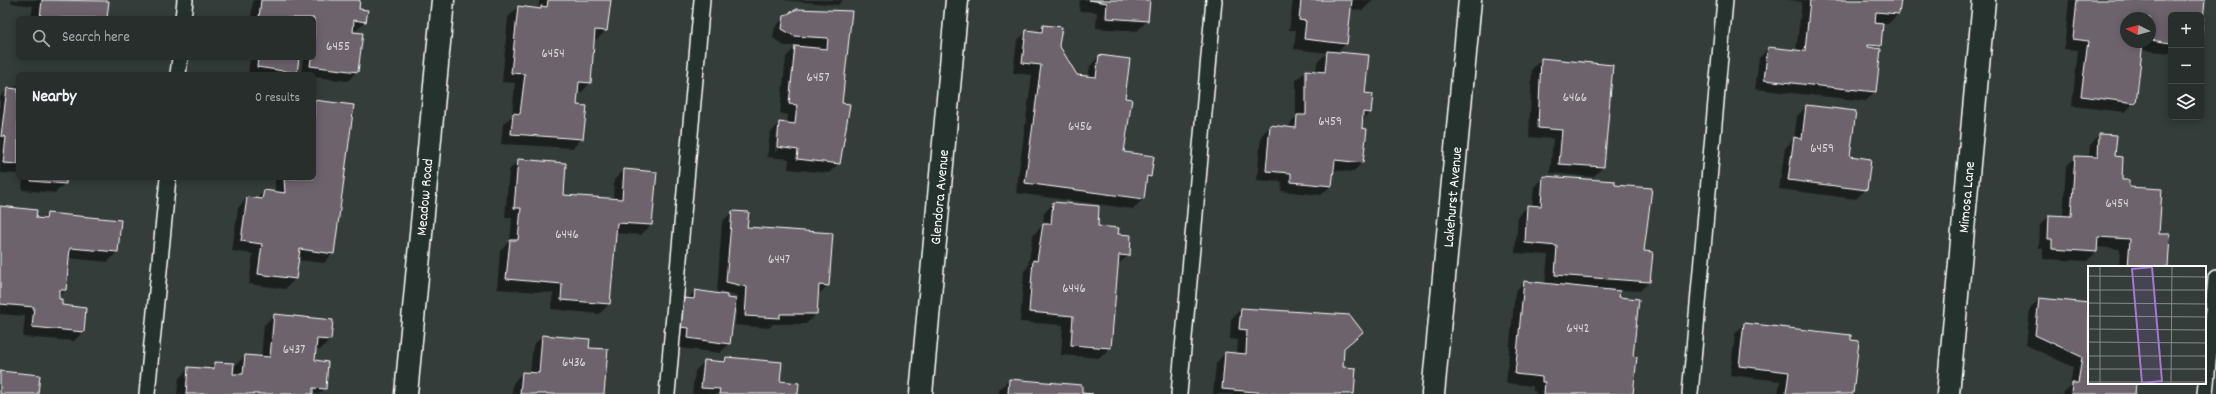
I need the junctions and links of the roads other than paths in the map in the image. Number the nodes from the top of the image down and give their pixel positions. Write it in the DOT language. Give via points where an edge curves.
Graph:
graph roads {
  1 [pos="185,0"];
  2 [pos="443,0"];
  3 [pos="702,0"];
  4 [pos="957,0"];
  5 [pos="1214,0"];
  6 [pos="1470,0"];
  7 [pos="1724,0"];
  8 [pos="1984,0"];
  9 [pos="184,16"];
  10 [pos="180,60"];
  11 [pos="178,72"];
  12 [pos="168,180"];
  13 [pos="2216,278"];
  14 [pos="2206,383"];
  15 [pos="2206,384"];
  16 [pos="147,394"];
  17 [pos="406,394"];
  18 [pos="667,394"];
  19 [pos="922,394"];
  20 [pos="1180,394"];
  21 [pos="1433,394"];
  22 [pos="1690,394"];
  23 [pos="1948,394"];
  24 [pos="2205,394"];
  1 -- 9 [label="lane"];
  2 -- 17 [label="street, Meadow Road"];
  3 -- 18 [label="lane"];
  4 -- 19 [label="street, Glendora Avenue"];
  5 -- 20 [label="lane"];
  6 -- 21 [label="street, Lakehurst Avenue"];
  7 -- 22 [label="lane"];
  8 -- 23 [label="street, Mimosa Lane"];
  10 -- 11 [label="lane"];
  12 -- 16 [label="lane"];
  13 -- 14 [label="lane"];
  15 -- 24 [label="lane"];
}
